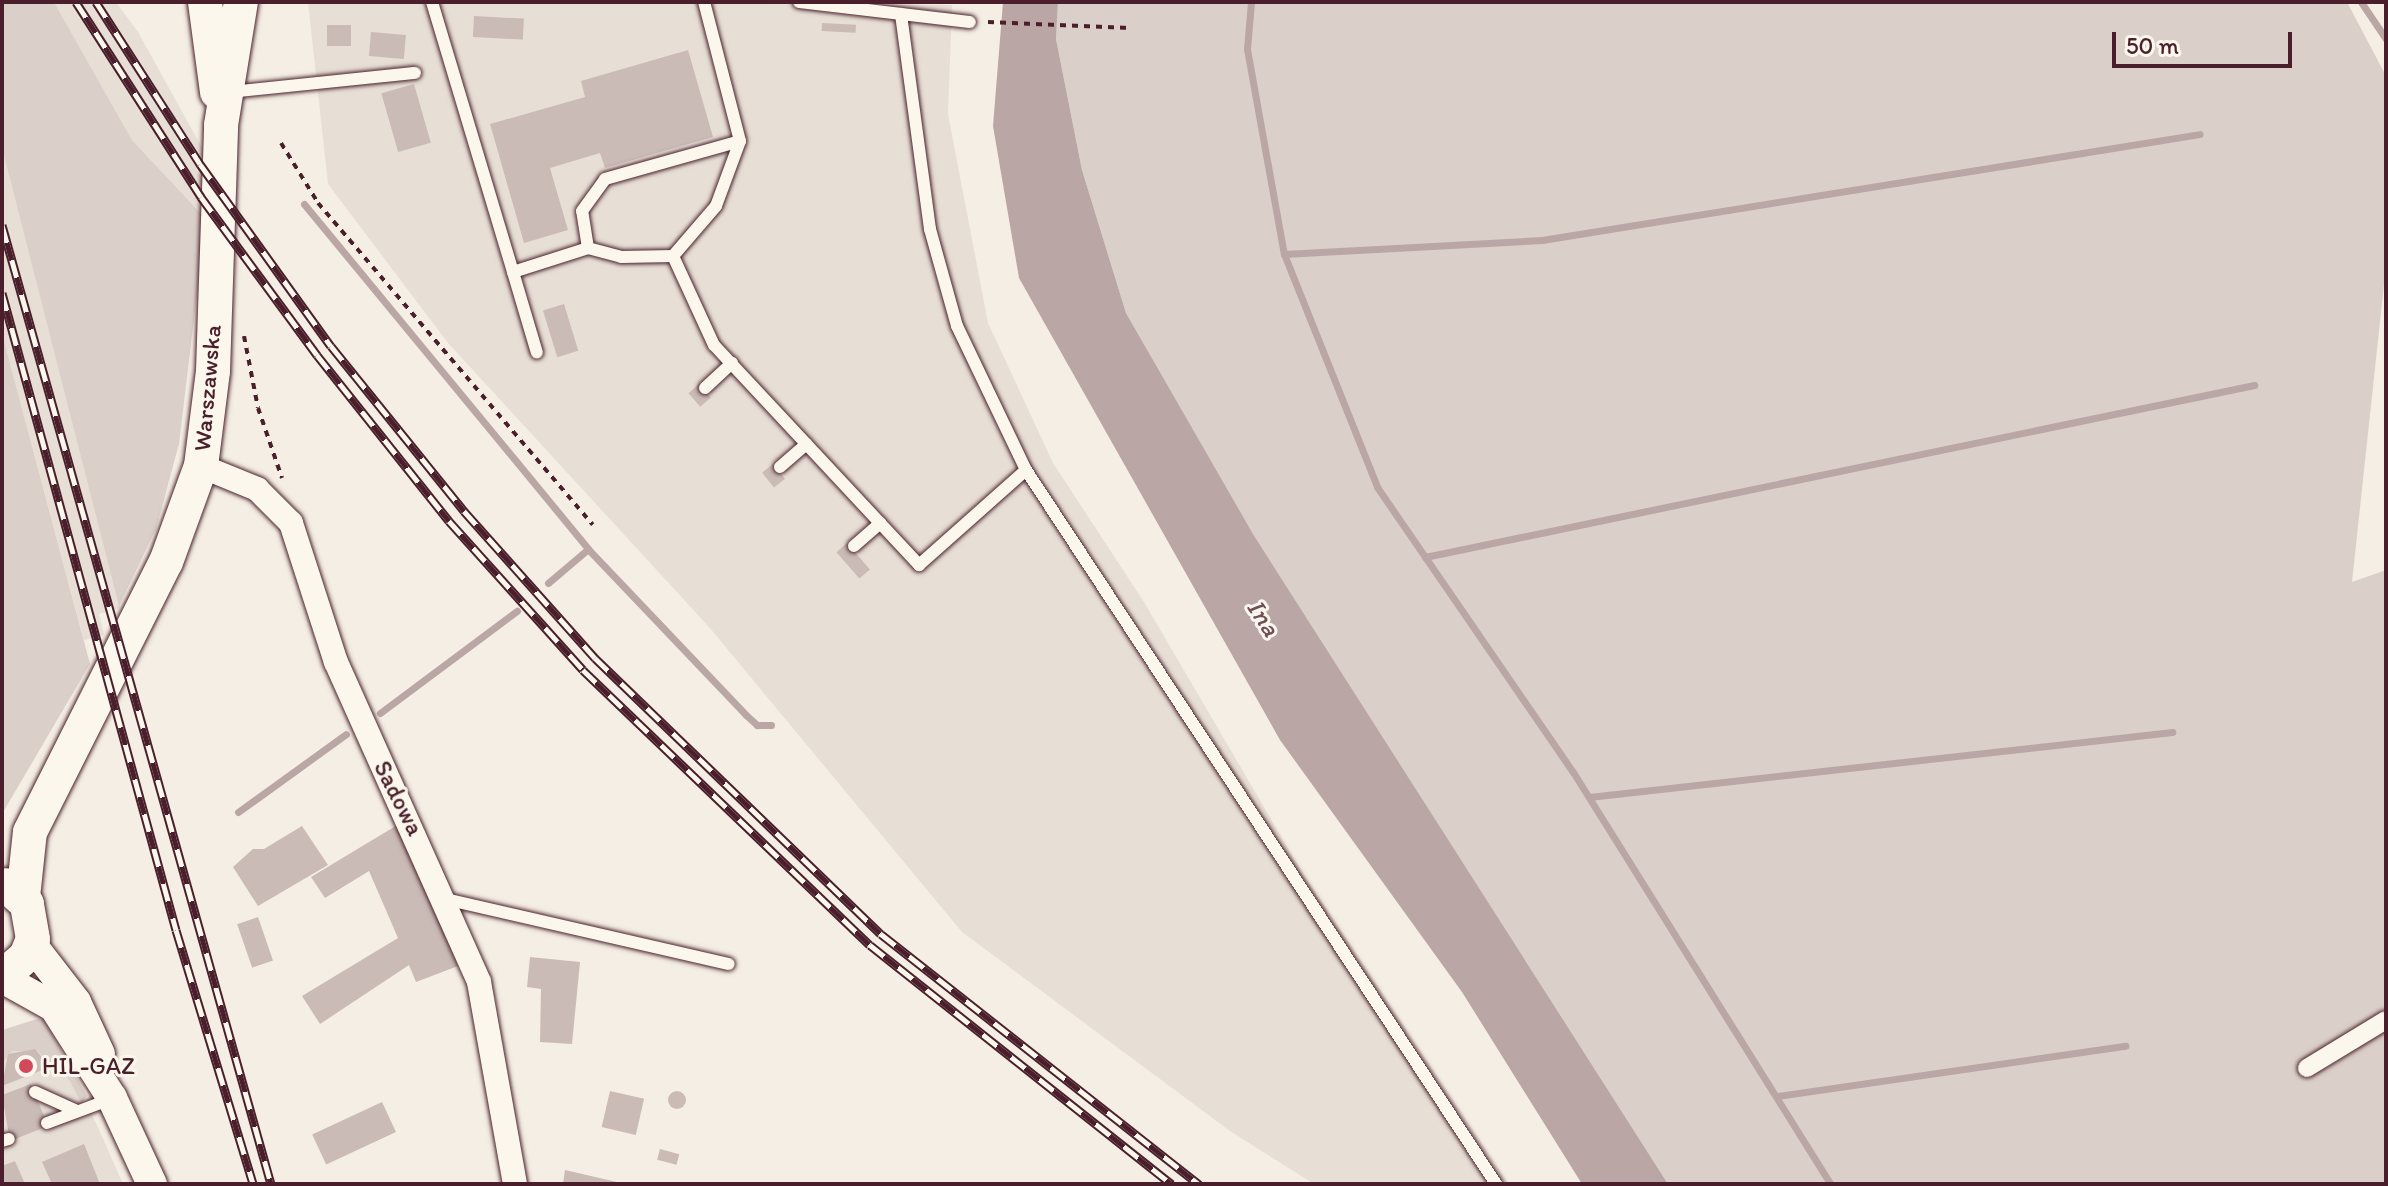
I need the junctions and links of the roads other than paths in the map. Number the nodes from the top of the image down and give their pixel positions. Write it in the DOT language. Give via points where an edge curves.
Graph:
graph roads {
  1 [pos="205,2"];
  2 [pos="241,2"];
  3 [pos="432,2"];
  4 [pos="704,2"];
  5 [pos="799,2"];
  6 [pos="901,14"];
  7 [pos="970,22"];
  8 [pos="415,73"];
  9 [pos="224,108"];
  10 [pos="740,141"];
  11 [pos="588,248"];
  12 [pos="673,256"];
  13 [pos="513,272"];
  14 [pos="537,353"];
  15 [pos="732,363"];
  16 [pos="705,388"];
  17 [pos="806,444"];
  18 [pos="201,466"];
  19 [pos="780,467"];
  20 [pos="1026,470"];
  21 [pos="880,523"];
  22 [pos="854,546"];
  23 [pos="81,719"];
  24 [pos="2,848"];
  25 [pos="12,890"];
  26 [pos="445,899"];
  27 [pos="32,945"];
  28 [pos="729,964"];
  29 [pos="2,977"];
  30 [pos="2386,1020"];
  31 [pos="2307,1068"];
  32 [pos="35,1092"];
  33 [pos="112,1098"];
  34 [pos="57,1101"];
  35 [pos="40,1107"];
  36 [pos="77,1111"];
  37 [pos="47,1123"];
  38 [pos="152,1184"];
  39 [pos="515,1184"];
  40 [pos="1496,1184"];
  1 -- 9 [label="main road, Warszawska"];
  2 -- 9 [label="main road, Warszawska"];
  3 -- 13 [label="lane"];
  4 -- 10 [label="lane"];
  5 -- 6 [label="lane"];
  6 -- 7 [label="lane"];
  6 -- 20 [label="lane" via="930,229 957,326"];
  8 -- 9 [label="lane"];
  9 -- 18 [label="main road, Warszawska" via="213,371"];
  10 -- 11 [label="lane" via="605,179 582,211"];
  10 -- 12 [label="lane" via="716,206"];
  11 -- 12 [label="lane" via="621,257"];
  11 -- 13 [label="lane"];
  12 -- 15 [label="lane" via="714,345"];
  13 -- 14 [label="lane"];
  15 -- 16 [label="lane"];
  15 -- 17 [label="lane"];
  17 -- 19 [label="lane"];
  17 -- 21 [label="lane"];
  18 -- 23 [label="main road, Warszawska" via="166,562"];
  18 -- 26 [label="street, Sadowa" via="257,489 291,523 336,662"];
  20 -- 21 [label="lane" via="919,565"];
  20 -- 40 [label="lane"];
  21 -- 22 [label="lane"];
  23 -- 24 [label="main road, Warszawska" via="25,797"];
  23 -- 25 [label="main road, Warszawska" via="27,842"];
  25 -- 27 [label="main road, Warszawska" via="33,921"];
  26 -- 28 [label="lane"];
  26 -- 39 [label="street, Sadowa" via="479,982"];
  27 -- 29 [label="main road"];
  27 -- 33 [label="street" via="94,1035"];
  29 -- 33 [label="street" via="54,1007"];
  30 -- 31 [label="street"];
  32 -- 34 [label="lane"];
  33 -- 36 [label="lane"];
  33 -- 38 [label="street"];
  34 -- 35 [label="lane"];
  34 -- 36 [label="lane"];
  36 -- 37 [label="lane"];
}
